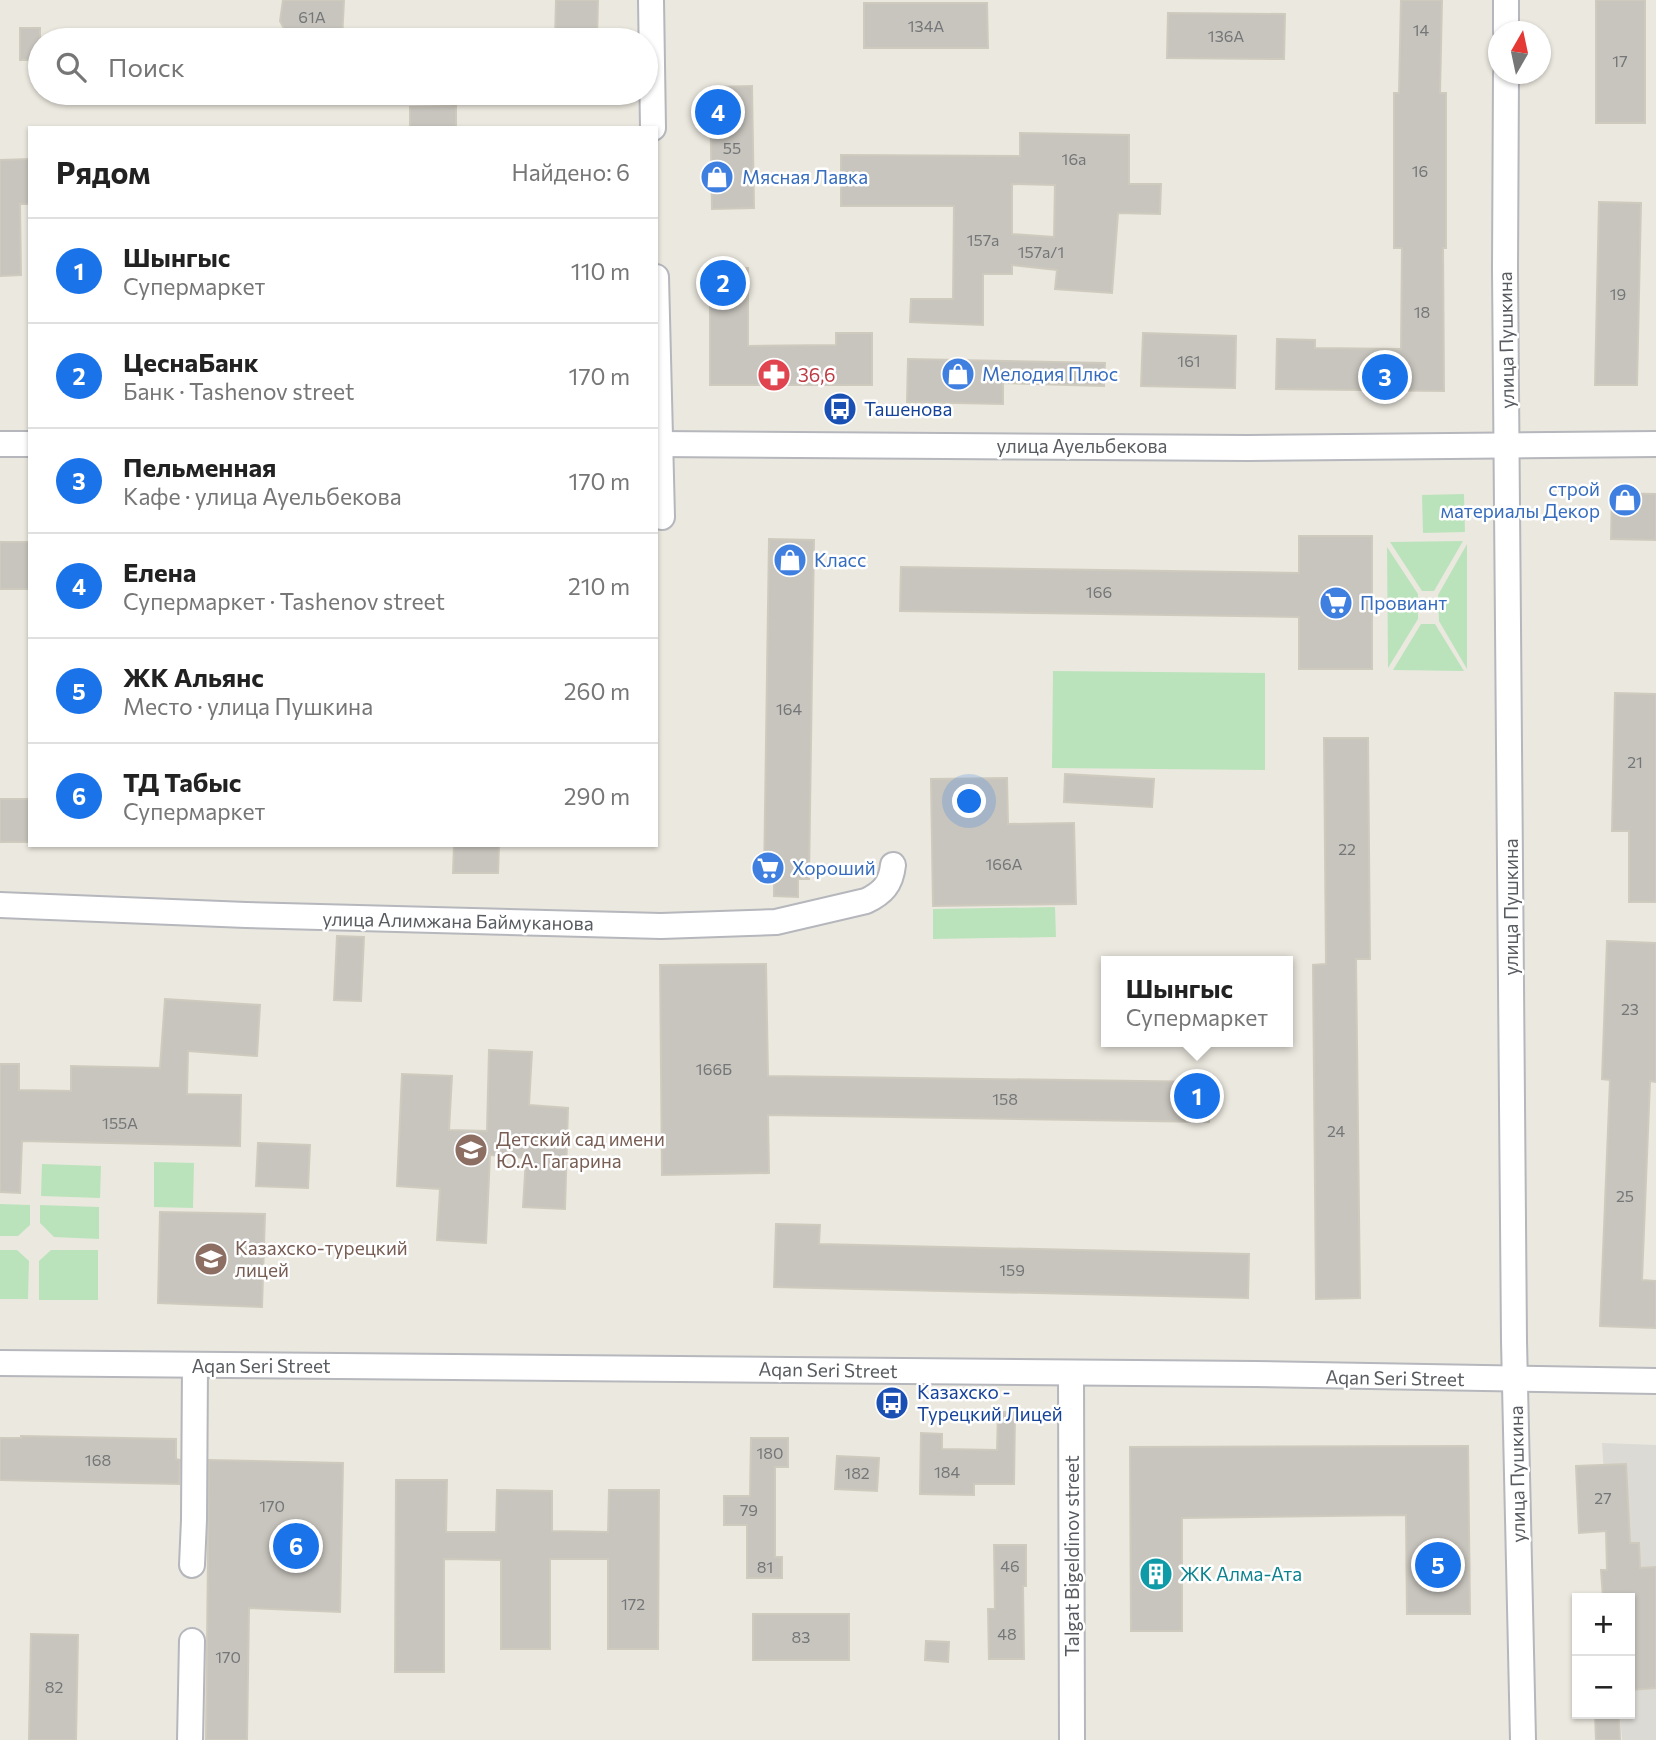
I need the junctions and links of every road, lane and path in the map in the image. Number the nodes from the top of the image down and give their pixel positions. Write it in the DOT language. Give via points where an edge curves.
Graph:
graph roads {
  1 [pos="651,0"];
  2 [pos="1506,0"];
  3 [pos="1506,21"];
  4 [pos="651,28"];
  5 [pos="1506,84"];
  6 [pos="653,105"];
  7 [pos="653,126"];
  8 [pos="0,444"];
  9 [pos="28,444"];
  10 [pos="658,444"];
  11 [pos="1656,444"];
  12 [pos="1507,447"];
  13 [pos="662,517"];
  14 [pos="893,865"];
  15 [pos="0,905"];
  16 [pos="0,1363"];
  17 [pos="195,1365"];
  18 [pos="1071,1373"];
  19 [pos="1515,1379"];
  20 [pos="1656,1381"];
  21 [pos="192,1565"];
  22 [pos="192,1641"];
  23 [pos="190,1740"];
  24 [pos="1072,1740"];
  25 [pos="1523,1740"];
  1 -- 4 [label="street"];
  2 -- 3 [label="street"];
  5 -- 12 [label="street, улица Пушкина"];
  6 -- 7 [label="street"];
  8 -- 9 [label="street"];
  10 -- 12 [label="street, улица Ауельбекова"];
  10 -- 13 [label="street"];
  11 -- 12 [label="street, улица Ауельбекова"];
  12 -- 19 [label="street, улица Пушкина"];
  14 -- 15 [label="street, улица Алимжана Баймуканова" via="887,887 878,896 776,922 661,926"];
  16 -- 17 [label="street, Aqan Seri Street"];
  17 -- 18 [label="street, Aqan Seri Street"];
  17 -- 21 [label="street"];
  18 -- 19 [label="street, Aqan Seri Street"];
  18 -- 24 [label="street, Talgat Bigeldinov street"];
  19 -- 20 [label="street, Aqan Seri Street"];
  19 -- 25 [label="street, улица Пушкина"];
  22 -- 23 [label="street"];
}
